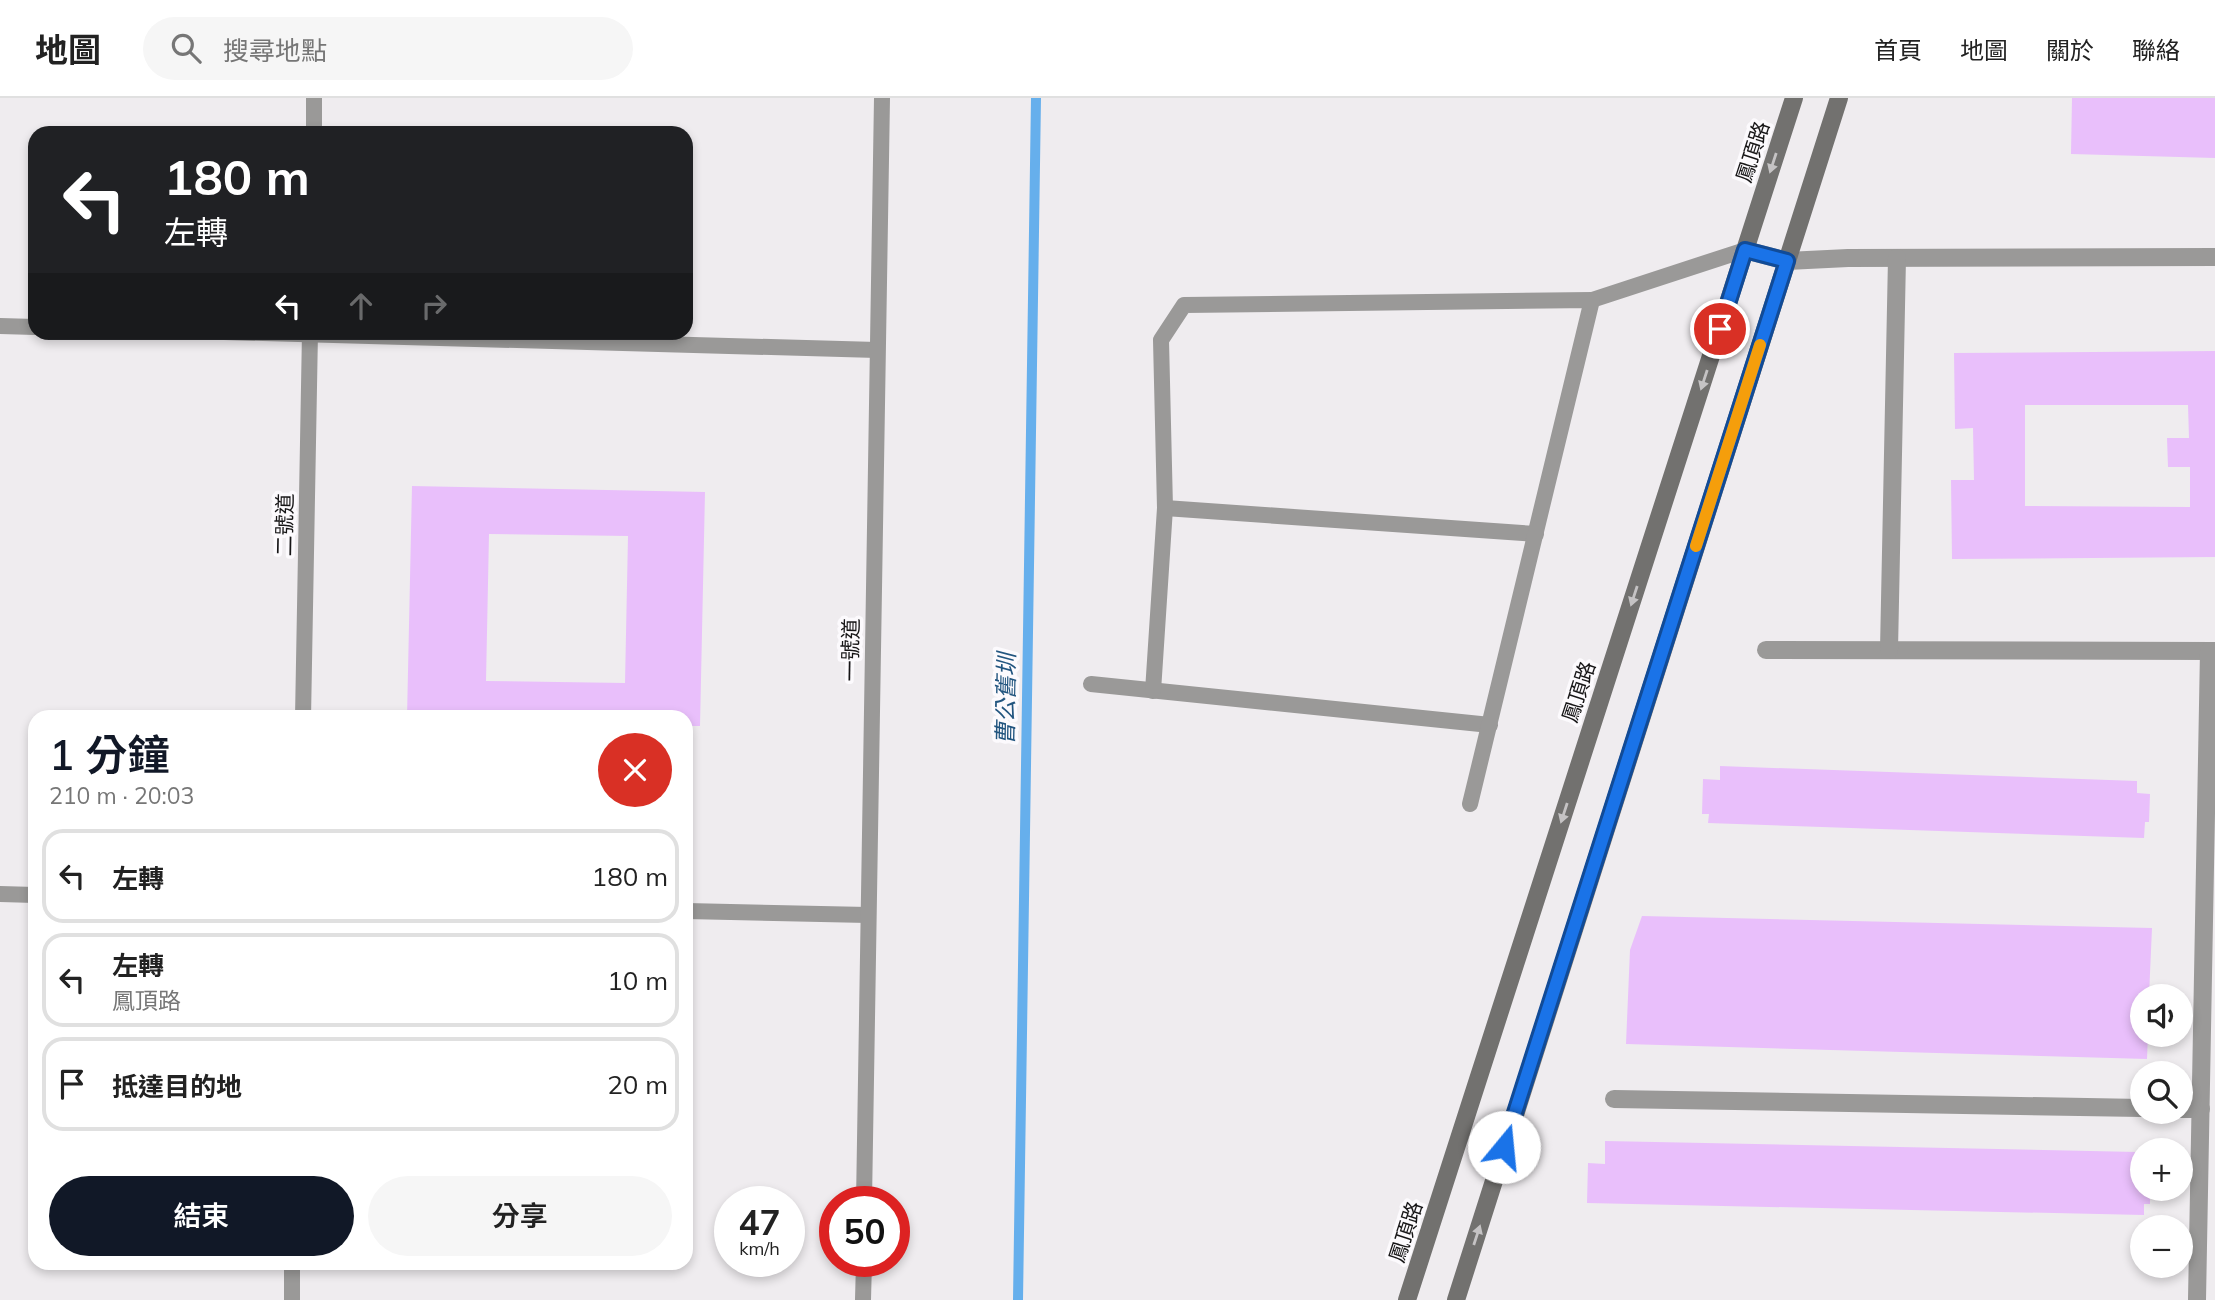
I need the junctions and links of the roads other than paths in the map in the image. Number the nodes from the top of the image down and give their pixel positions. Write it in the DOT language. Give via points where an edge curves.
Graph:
graph roads {
  1 [pos="314,98"];
  2 [pos="882,98"];
  3 [pos="1794,98"];
  4 [pos="1839,98"];
  5 [pos="314,126"];
  6 [pos="1745,250"];
  7 [pos="2215,257"];
  8 [pos="1897,258"];
  9 [pos="1787,261"];
  10 [pos="1592,300"];
  11 [pos="0,326"];
  12 [pos="28,327"];
  13 [pos="310,340"];
  14 [pos="510,340"];
  15 [pos="877,351"];
  16 [pos="1165,508"];
  17 [pos="1536,534"];
  18 [pos="1766,650"];
  19 [pos="1889,650"];
  20 [pos="2212,651"];
  21 [pos="1091,684"];
  22 [pos="1153,691"];
  23 [pos="303,710"];
  24 [pos="1490,725"];
  25 [pos="1470,804"];
  26 [pos="0,894"];
  27 [pos="28,895"];
  28 [pos="693,911"];
  29 [pos="868,915"];
  30 [pos="1614,1098"];
  31 [pos="2130,1108"];
  32 [pos="2193,1109"];
  33 [pos="2201,1109"];
  34 [pos="864,1186"];
  35 [pos="292,1270"];
  36 [pos="863,1277"];
  37 [pos="292,1300"];
  38 [pos="863,1300"];
  39 [pos="1408,1300"];
  40 [pos="1456,1300"];
  41 [pos="2197,1300"];
  1 -- 5 [label="lane"];
  2 -- 15 [label="lane, 一號道"];
  3 -- 6 [label="main road, 鳳頂路, one-way"];
  4 -- 9 [label="main road"];
  6 -- 9 [label="street"];
  6 -- 10 [label="lane"];
  6 -- 39 [label="main road, 鳳頂路, one-way"];
  7 -- 8 [label="street"];
  8 -- 9 [label="street"];
  8 -- 19 [label="street"];
  40 -- 9 [label="main road, one-way"];
  10 -- 16 [label="lane" via="1184,305 1161,340"];
  10 -- 17 [label="lane"];
  11 -- 12 [label="lane"];
  13 -- 23 [label="lane, 二號道"];
  14 -- 15 [label="lane"];
  15 -- 29 [label="lane, 一號道"];
  16 -- 17 [label="lane"];
  16 -- 22 [label="lane"];
  17 -- 24 [label="lane"];
  18 -- 19 [label="street"];
  19 -- 20 [label="street"];
  20 -- 33 [label="street"];
  21 -- 22 [label="lane"];
  22 -- 24 [label="lane"];
  24 -- 25 [label="lane"];
  26 -- 27 [label="lane"];
  28 -- 29 [label="lane"];
  29 -- 34 [label="lane, 一號道"];
  30 -- 31 [label="street"];
  32 -- 33 [label="street"];
  33 -- 41 [label="street"];
  35 -- 37 [label="lane"];
  36 -- 38 [label="lane"];
}
